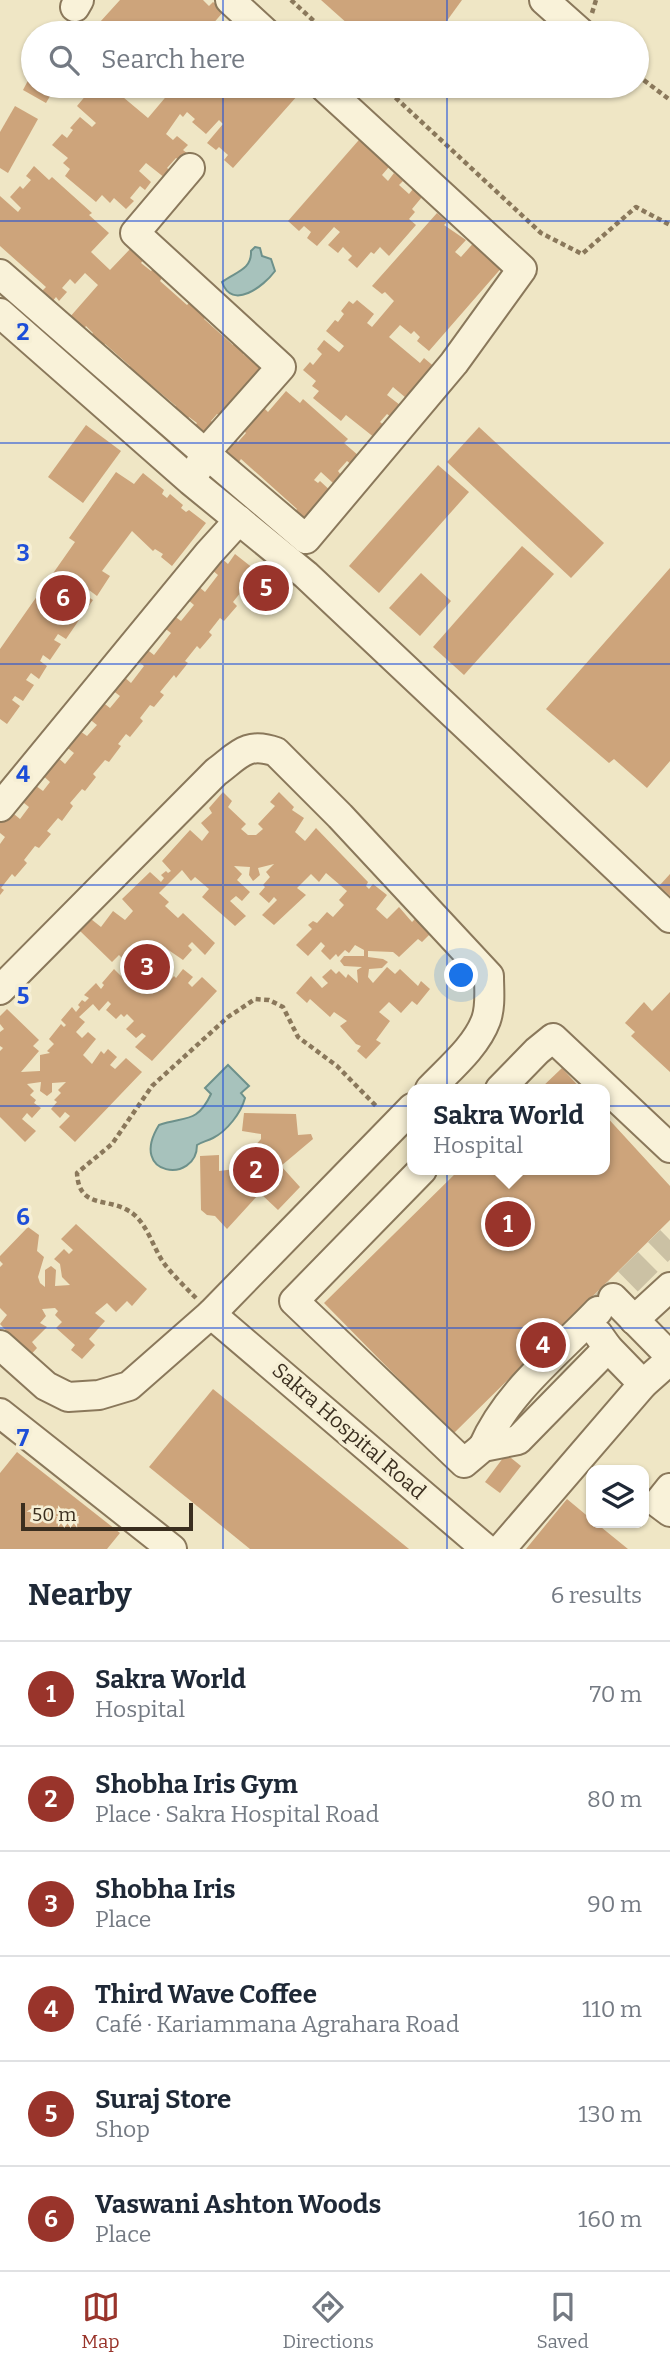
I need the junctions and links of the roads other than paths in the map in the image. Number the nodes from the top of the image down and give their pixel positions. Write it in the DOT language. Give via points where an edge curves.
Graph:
graph roads {
  1 [pos="230,0"];
  2 [pos="544,0"];
  3 [pos="253,21"];
  4 [pos="568,21"];
  5 [pos="336,98"];
  6 [pos="190,168"];
  7 [pos="0,274"];
  8 [pos="0,313"];
  9 [pos="205,453"];
  10 [pos="191,481"];
  11 [pos="239,520"];
  12 [pos="0,807"];
  13 [pos="670,918"];
  14 [pos="0,990"];
  15 [pos="435,1084"];
  16 [pos="505,1084"];
  17 [pos="602,1084"];
  18 [pos="610,1092"];
  19 [pos="403,1117"];
  20 [pos="670,1148"];
  21 [pos="417,1175"];
  22 [pos="670,1287"];
  23 [pos="600,1310"];
  24 [pos="211,1314"];
  25 [pos="634,1320"];
  26 [pos="0,1345"];
  27 [pos="608,1348"];
  28 [pos="670,1358"];
  29 [pos="643,1384"];
  30 [pos="0,1413"];
  31 [pos="484,1447"];
  32 [pos="670,1488"];
  33 [pos="670,1512"];
  34 [pos="172,1549"];
  35 [pos="486,1549"];
  36 [pos="501,1549"];
  1 -- 3 [label="street"];
  2 -- 4 [label="street"];
  5 -- 9 [label="street" via="522,269 454,363 306,539"];
  6 -- 9 [label="street" via="135,233 281,368"];
  7 -- 9 [label="street"];
  8 -- 10 [label="street"];
  9 -- 10 [label="street"];
  10 -- 11 [label="street"];
  11 -- 12 [label="street"];
  11 -- 13 [label="street" via="306,575"];
  14 -- 15 [label="street" via="216,772 248,748 265,748 276,752 340,816 489,976 486,1020 472,1044"];
  16 -- 17 [label="street" via="553,1038"];
  18 -- 20 [label="street"];
  19 -- 24 [label="street"];
  21 -- 31 [label="street" via="294,1301 464,1463"];
  22 -- 25 [label="street"];
  23 -- 25 [label="street"];
  23 -- 27 [label="street"];
  23 -- 31 [label="street" via="515,1394"];
  24 -- 26 [label="street" via="129,1386 99,1395 68,1397 46,1386"];
  24 -- 35 [label="street, Sakra Hospital Road"];
  25 -- 28 [label="street"];
  27 -- 29 [label="street"];
  27 -- 31 [label="street" via="518,1440"];
  28 -- 29 [label="street"];
  29 -- 36 [label="street"];
  30 -- 34 [label="street"];
  32 -- 33 [label="street" via="658,1503"];
}
